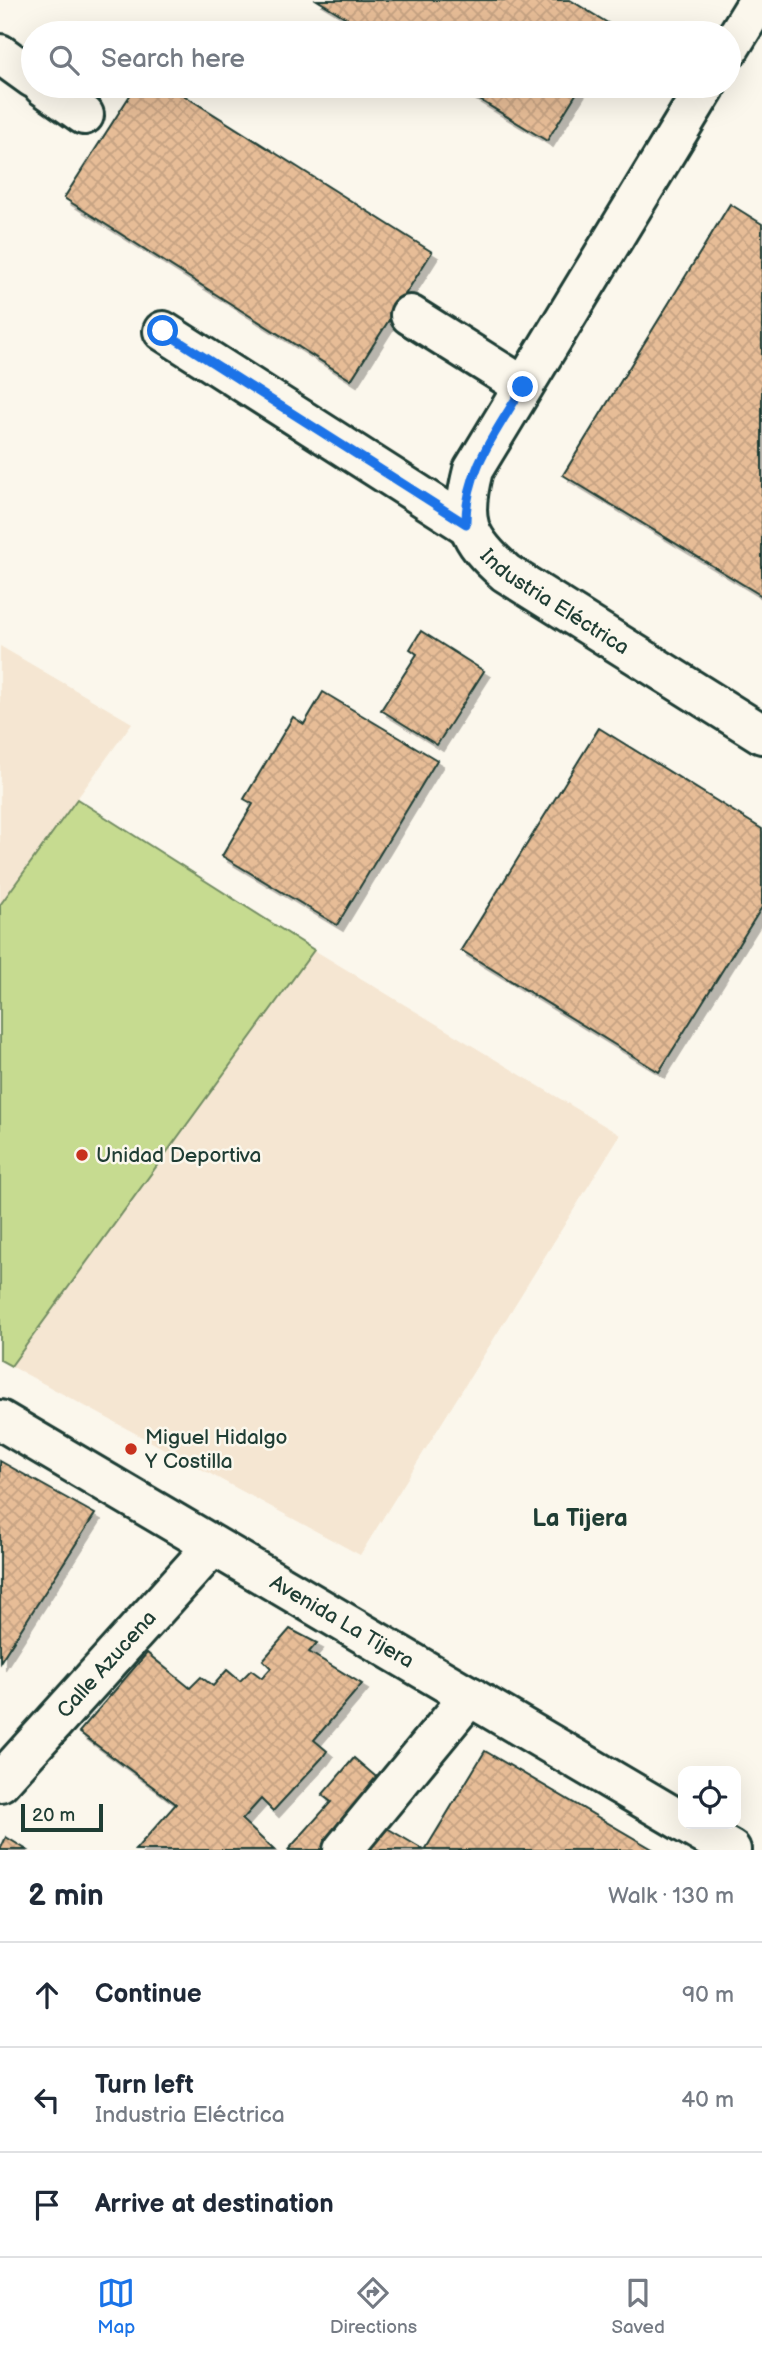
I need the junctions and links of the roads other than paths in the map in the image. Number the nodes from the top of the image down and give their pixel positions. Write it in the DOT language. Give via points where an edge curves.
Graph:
graph roads {
  1 [pos="759,0"];
  2 [pos="741,29"];
  3 [pos="0,54"];
  4 [pos="21,69"];
  5 [pos="61,98"];
  6 [pos="699,98"];
  7 [pos="84,115"];
  8 [pos="410,315"];
  9 [pos="163,331"];
  10 [pos="523,387"];
  11 [pos="466,524"];
  12 [pos="762,734"];
  13 [pos="0,1420"];
  14 [pos="213,1546"];
  15 [pos="470,1696"];
  16 [pos="1,1779"];
  17 [pos="678,1819"];
  18 [pos="695,1829"];
  19 [pos="343,1850"];
  20 [pos="731,1850"];
  1 -- 2 [label="street"];
  3 -- 4 [label="street"];
  5 -- 7 [label="street"];
  6 -- 10 [label="street"];
  8 -- 10 [label="street"];
  9 -- 11 [label="street"];
  10 -- 11 [label="street" via="473,470 465,499"];
  11 -- 12 [label="street, Industria Eléctrica" via="484,554 506,573"];
  13 -- 14 [label="street, Avenida La Tijera"];
  14 -- 15 [label="street, Avenida La Tijera"];
  14 -- 16 [label="street, Calle Azucena"];
  15 -- 17 [label="street, Avenida La Tijera"];
  15 -- 19 [label="street"];
  18 -- 20 [label="street, Avenida La Tijera"];
}
